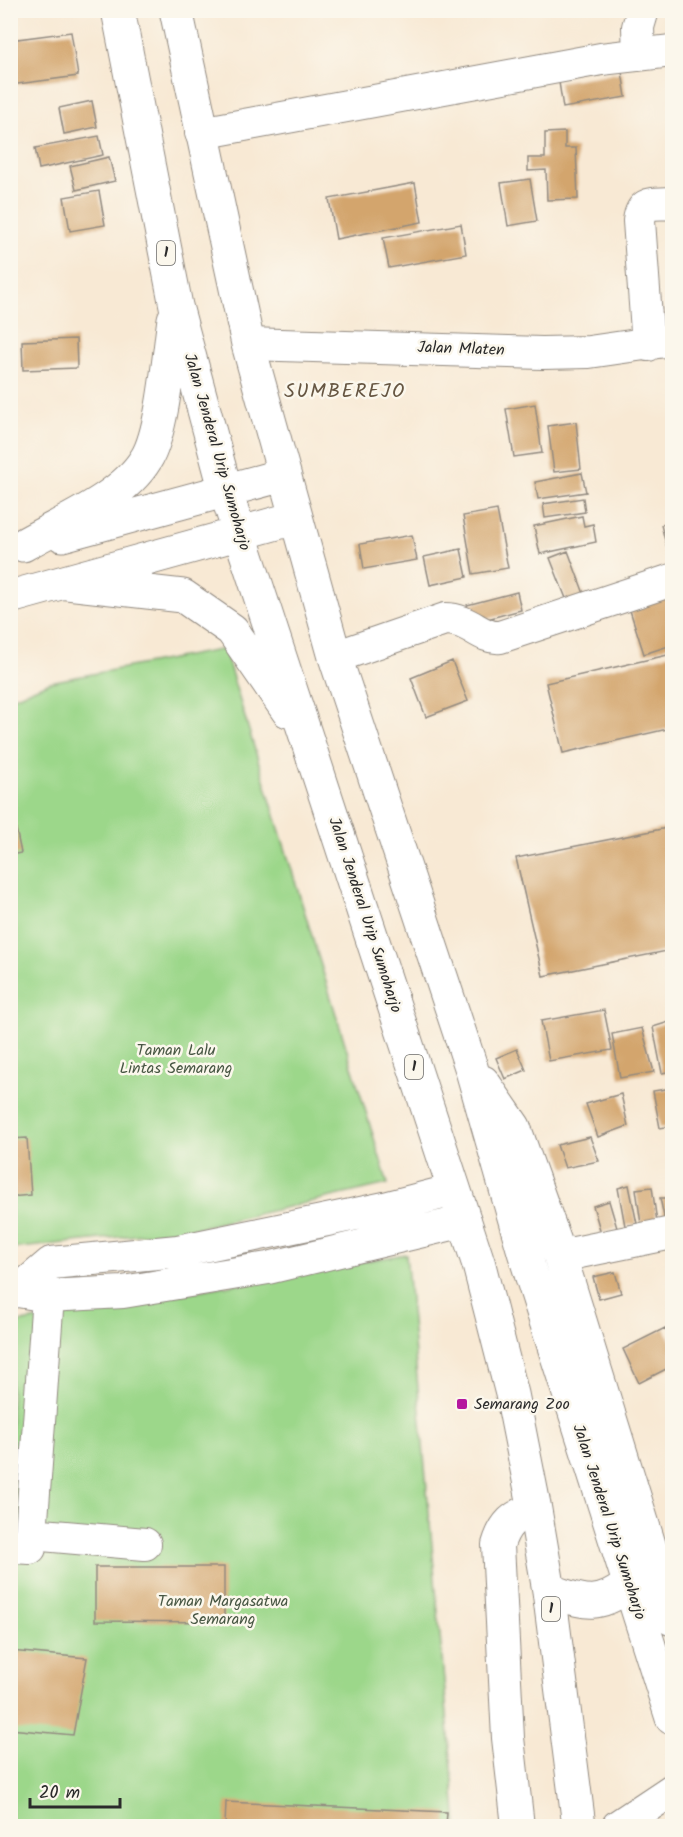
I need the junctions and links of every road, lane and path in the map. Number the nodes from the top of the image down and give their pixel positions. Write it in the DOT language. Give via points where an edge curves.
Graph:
graph roads {
  1 [pos="118,10"];
  2 [pos="176,10"];
  3 [pos="643,11"];
  4 [pos="672,51"];
  5 [pos="639,55"];
  6 [pos="201,133"];
  7 [pos="672,203"];
  8 [pos="176,306"];
  9 [pos="660,342"];
  10 [pos="248,344"];
  11 [pos="283,475"];
  12 [pos="226,492"];
  13 [pos="295,518"];
  14 [pos="240,534"];
  15 [pos="17,547"];
  16 [pos="672,580"];
  17 [pos="67,583"];
  18 [pos="10,597"];
  19 [pos="335,657"];
  20 [pos="309,741"];
  21 [pos="471,1066"];
  22 [pos="454,1190"];
  23 [pos="465,1221"];
  24 [pos="672,1233"];
  25 [pos="524,1252"];
  26 [pos="560,1256"];
  27 [pos="479,1265"];
  28 [pos="24,1285"];
  29 [pos="535,1510"];
  30 [pos="21,1540"];
  31 [pos="145,1544"];
  32 [pos="627,1578"];
  33 [pos="549,1591"];
  34 [pos="672,1615"];
  35 [pos="672,1718"];
  36 [pos="672,1790"];
  37 [pos="518,1827"];
  38 [pos="579,1827"];
  39 [pos="618,1827"];
  1 -- 8 [label="highway, Jalan Jenderal Urip Sumoharjo / 1"];
  2 -- 6 [label="highway, Jalan Jenderal Urip Sumoharjo"];
  3 -- 5 [label="street" via="638,27"];
  4 -- 5 [label="street"];
  5 -- 6 [label="street"];
  6 -- 10 [label="highway, Jalan Jenderal Urip Sumoharjo"];
  7 -- 9 [label="street" via="646,205 640,210 639,221"];
  8 -- 12 [label="highway, Jalan Jenderal Urip Sumoharjo / 1"];
  8 -- 15 [label="highway" via="159,419 147,459 119,490"];
  9 -- 10 [label="street, Jalan Mlaten" via="589,352 542,353"];
  10 -- 11 [label="highway, Jalan Jenderal Urip Sumoharjo"];
  11 -- 12 [label="highway"];
  11 -- 13 [label="highway, Jalan Jenderal Urip Sumoharjo"];
  12 -- 14 [label="highway, Jalan Jenderal Urip Sumoharjo / 1"];
  12 -- 15 [label="highway"];
  13 -- 14 [label="highway"];
  13 -- 19 [label="highway, Jalan Jenderal Urip Sumoharjo"];
  14 -- 17 [label="highway"];
  14 -- 20 [label="highway, Jalan Jenderal Urip Sumoharjo / 1"];
  16 -- 19 [label="street" via="500,637 484,634 463,621 445,619"];
  17 -- 18 [label="highway"];
  17 -- 20 [label="highway" via="183,596 232,630"];
  19 -- 21 [label="highway, Jalan Jenderal Urip Sumoharjo"];
  20 -- 22 [label="highway, Jalan Jenderal Urip Sumoharjo / 1"];
  21 -- 25 [label="highway, Jalan Jenderal Urip Sumoharjo"];
  21 -- 26 [label="highway" via="514,1127"];
  22 -- 23 [label="highway, Jalan Jenderal Urip Sumoharjo / 1"];
  22 -- 28 [label="street" via="178,1251 51,1263"];
  23 -- 27 [label="highway, Jalan Jenderal Urip Sumoharjo / 1"];
  23 -- 28 [label="street" via="268,1268 123,1293"];
  24 -- 26 [label="street"];
  25 -- 27 [label="highway"];
  25 -- 32 [label="highway, Jalan Jenderal Urip Sumoharjo"];
  26 -- 34 [label="highway"];
  27 -- 29 [label="highway, Jalan Jenderal Urip Sumoharjo / 1" via="512,1394"];
  28 -- 30 [label="street"];
  29 -- 33 [label="highway, Jalan Jenderal Urip Sumoharjo / 1"];
  29 -- 37 [label="street" via="513,1518 502,1531 498,1545 508,1738"];
  30 -- 31 [label="street"];
  32 -- 33 [label="highway" via="624,1588 598,1602 586,1603"];
  32 -- 35 [label="highway, Jalan Jenderal Urip Sumoharjo"];
  33 -- 38 [label="highway, Jalan Jenderal Urip Sumoharjo / 1"];
  36 -- 39 [label="street"];
}
